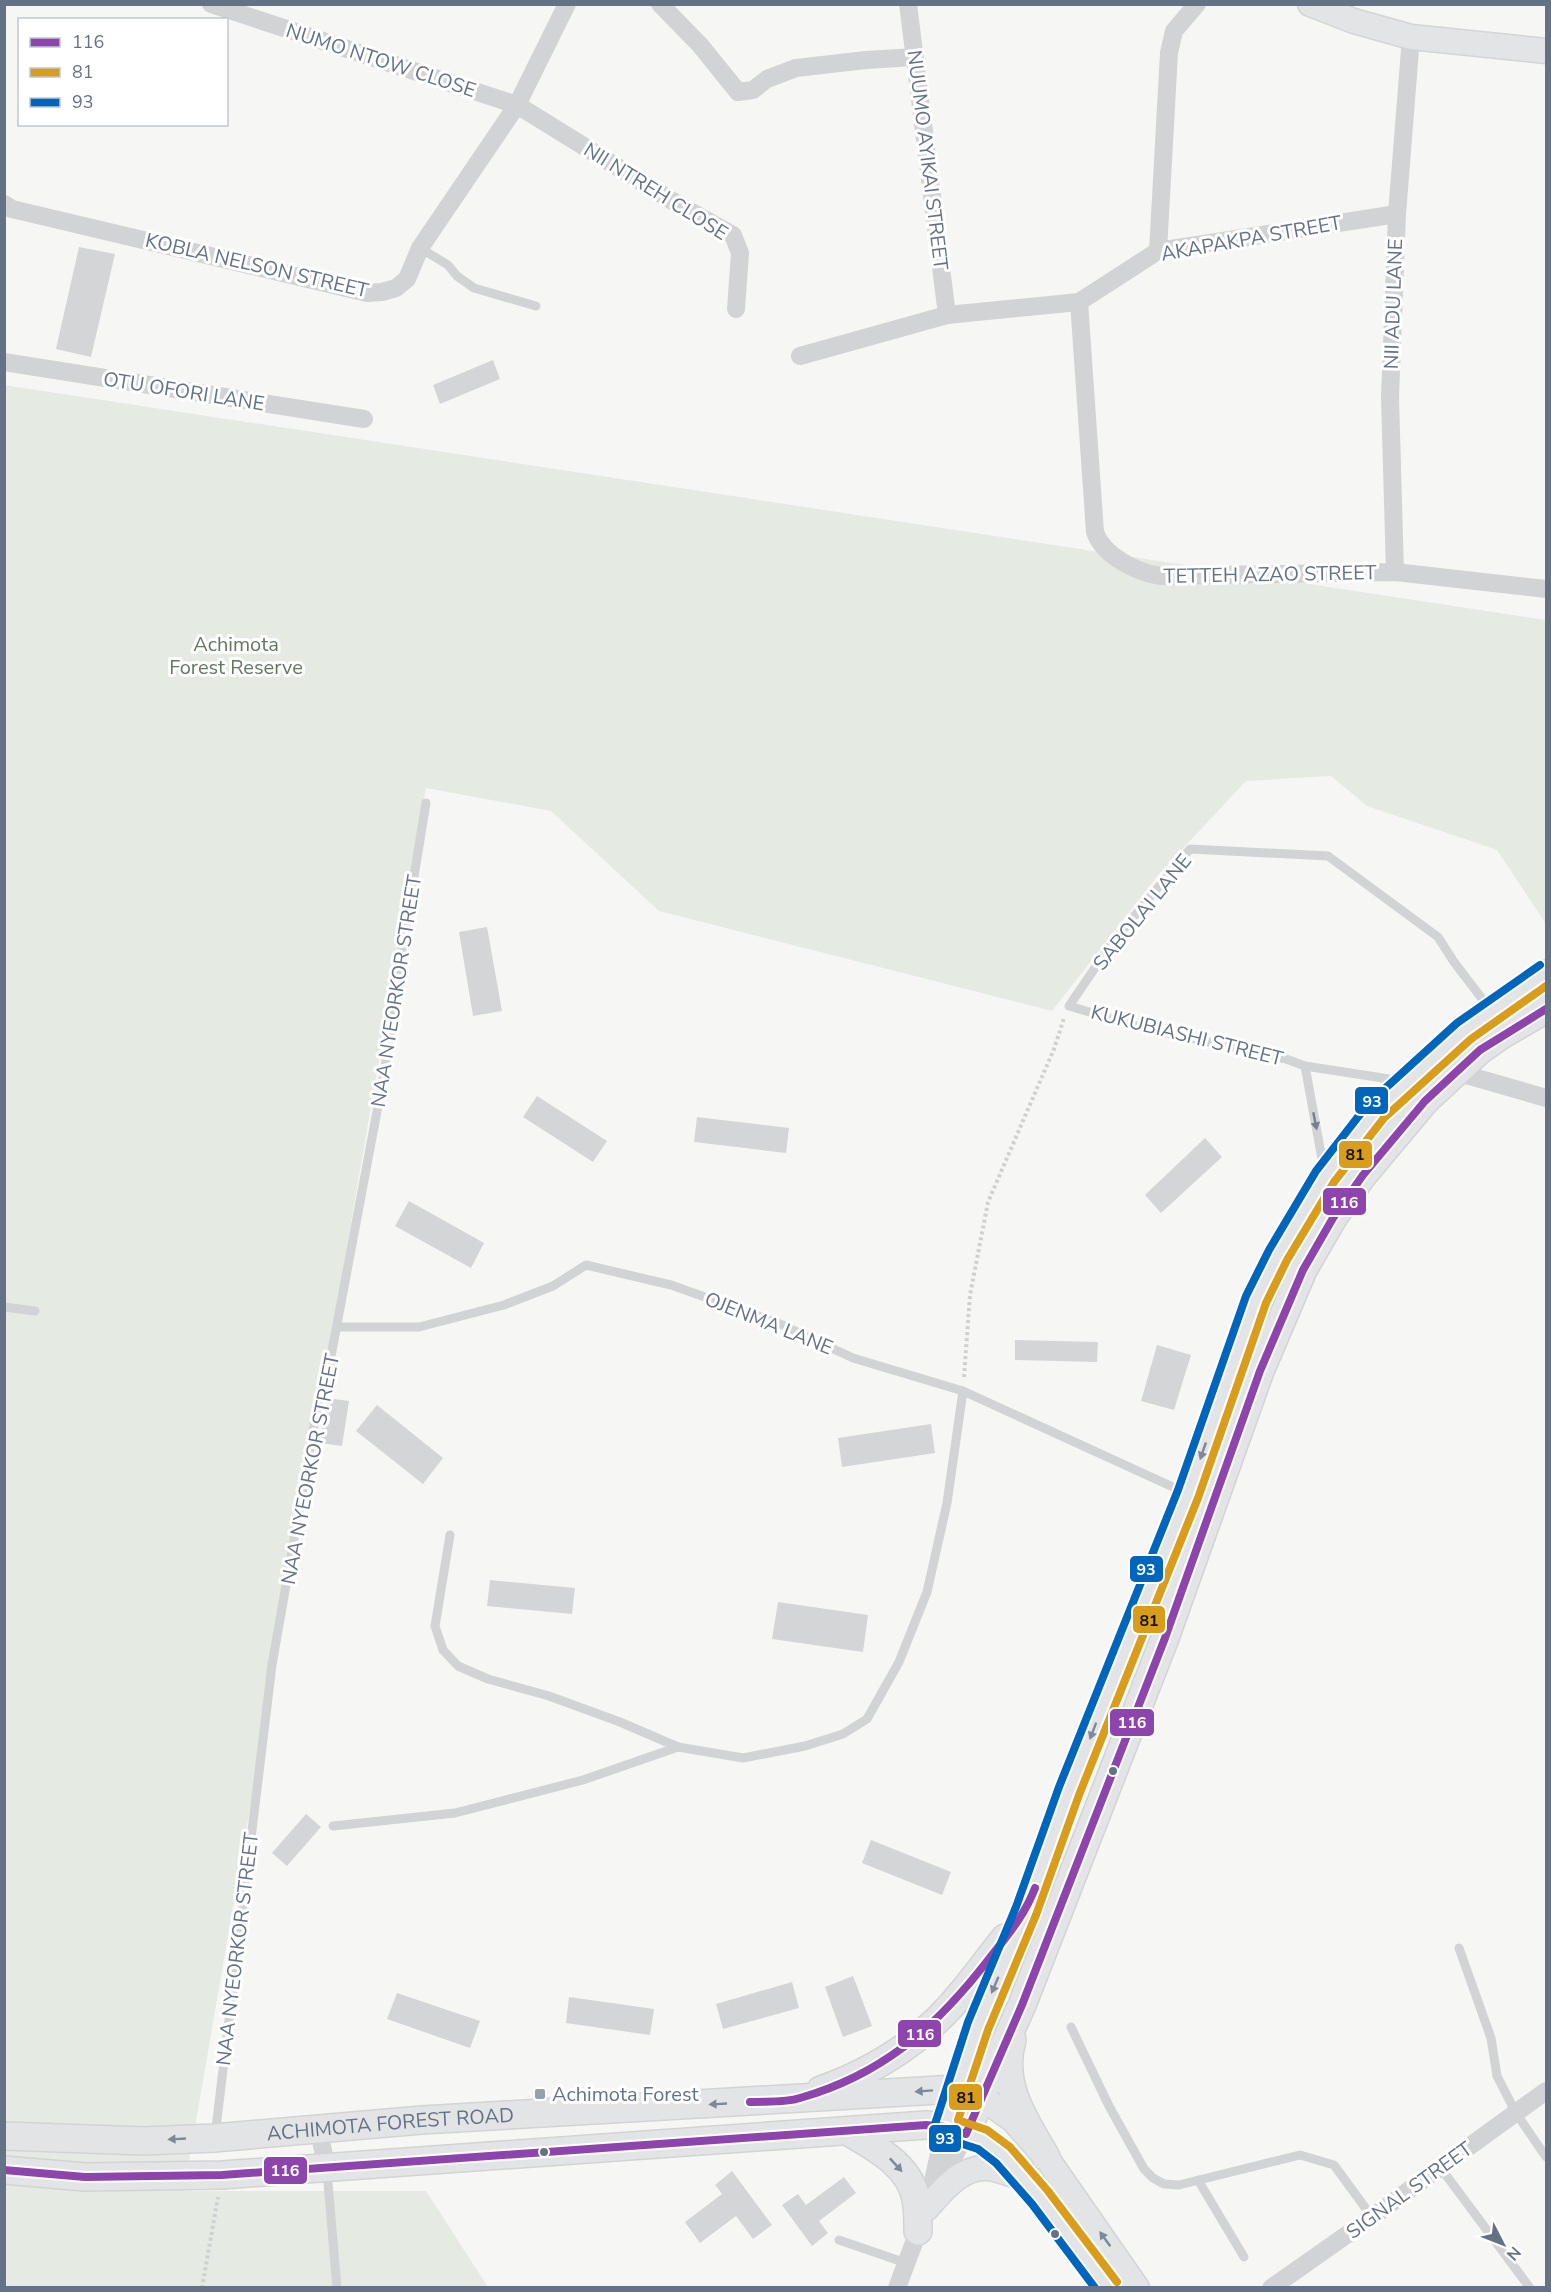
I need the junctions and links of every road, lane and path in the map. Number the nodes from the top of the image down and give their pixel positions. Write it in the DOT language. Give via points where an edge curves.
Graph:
graph roads {
  1 [pos="211,4"];
  2 [pos="567,4"];
  3 [pos="660,4"];
  4 [pos="908,4"];
  5 [pos="1197,4"];
  6 [pos="1310,4"];
  7 [pos="1411,37"];
  8 [pos="1546,51"];
  9 [pos="915,57"];
  10 [pos="517,105"];
  11 [pos="4,204"];
  12 [pos="1397,214"];
  13 [pos="420,248"];
  14 [pos="1158,251"];
  15 [pos="1079,302"];
  16 [pos="536,306"];
  17 [pos="736,309"];
  18 [pos="947,315"];
  19 [pos="800,356"];
  20 [pos="4,362"];
  21 [pos="364,419"];
  22 [pos="1395,572"];
  23 [pos="1546,589"];
  24 [pos="426,803"];
  25 [pos="1546,974"];
  26 [pos="1069,1006"];
  27 [pos="1546,1008"];
  28 [pos="1491,1011"];
  29 [pos="1305,1066"];
  30 [pos="1456,1072"];
  31 [pos="1407,1082"];
  32 [pos="1546,1098"];
  33 [pos="1325,1176"];
  34 [pos="4,1307"];
  35 [pos="35,1311"];
  36 [pos="337,1327"];
  37 [pos="963,1391"];
  38 [pos="1188,1494"];
  39 [pos="450,1535"];
  40 [pos="678,1748"];
  41 [pos="333,1826"];
  42 [pos="1026,1911"];
  43 [pos="1459,1948"];
  44 [pos="1022,2005"];
  45 [pos="1071,2027"];
  46 [pos="1546,2091"];
  47 [pos="968,2093"];
  48 [pos="798,2099"];
  49 [pos="1516,2113"];
  50 [pos="318,2127"];
  51 [pos="956,2130"];
  52 [pos="849,2132"];
  53 [pos="4,2136"];
  54 [pos="214,2138"];
  55 [pos="1046,2157"];
  56 [pos="1546,2157"];
  57 [pos="1440,2167"];
  58 [pos="327,2169"];
  59 [pos="4,2170"];
  60 [pos="222,2175"];
  61 [pos="1024,2179"];
  62 [pos="1198,2180"];
  63 [pos="1372,2217"];
  64 [pos="922,2220"];
  65 [pos="839,2240"];
  66 [pos="1244,2257"];
  67 [pos="906,2263"];
  68 [pos="202,2288"];
  69 [pos="337,2288"];
  70 [pos="897,2288"];
  71 [pos="1109,2288"];
  72 [pos="1137,2288"];
  73 [pos="1271,2288"];
  74 [pos="1530,2288"];
  1 -- 10 [label="street, NUMO NTOW CLOSE"];
  2 -- 10 [label="street, KOBLA NELSON STREET"];
  3 -- 9 [label="street" via="738,92 753,90 767,79 796,68"];
  4 -- 9 [label="street, NUUMO AYIKAI STREET"];
  5 -- 14 [label="street" via="1174,31 1169,53"];
  6 -- 7 [label="main road"];
  7 -- 8 [label="main road"];
  7 -- 12 [label="street, NII ADU LANE"];
  9 -- 18 [label="street, NUUMO AYIKAI STREET"];
  10 -- 13 [label="street, KOBLA NELSON STREET"];
  10 -- 17 [label="street, NII NTREH CLOSE" via="733,235 740,253"];
  11 -- 13 [label="street, KOBLA NELSON STREET" via="367,292 396,288 407,279"];
  12 -- 14 [label="street, AKAPAKPA STREET"];
  12 -- 22 [label="street, NII ADU LANE" via="1390,397"];
  13 -- 16 [label="lane" via="474,288"];
  14 -- 15 [label="street, AKAPAKPA STREET"];
  15 -- 18 [label="street, AKAPAKPA STREET"];
  15 -- 22 [label="street, TETTEH AZAO STREET" via="1095,532 1101,546 1131,565 1161,576"];
  18 -- 19 [label="street, AKAPAKPA STREET"];
  20 -- 21 [label="street, OTU OFORI LANE"];
  22 -- 23 [label="street, TETTEH AZAO STREET"];
  24 -- 36 [label="lane, NAA NYEORKOR STREET" via="384,1074"];
  25 -- 28 [label="main road"];
  26 -- 28 [label="lane, SABOLAI LANE" via="1112,943 1190,849 1328,856 1438,938"];
  26 -- 29 [label="lane, KUKUBIASHI STREET" via="1140,1028"];
  26 -- 37 [label="path" via="988,1202 970,1295"];
  27 -- 30 [label="main road" via="1480,1050"];
  28 -- 31 [label="main road"];
  29 -- 31 [label="lane, KUKUBIASHI STREET"];
  29 -- 33 [label="lane, KUKUBIASHI STREET, one-way"];
  30 -- 32 [label="street"];
  30 -- 44 [label="main road" via="1425,1101 1363,1175 1303,1270 1260,1371 1165,1638"];
  31 -- 33 [label="main road" via="1376,1111"];
  33 -- 38 [label="main road, one-way" via="1256,1299"];
  34 -- 35 [label="lane"];
  36 -- 37 [label="lane, OJENMA LANE" via="419,1327 504,1305 553,1286 585,1265 671,1285 778,1323 853,1358"];
  36 -- 54 [label="lane, NAA NYEORKOR STREET" via="318,1403 272,1665"];
  37 -- 38 [label="lane, OJENMA LANE"];
  37 -- 40 [label="lane" via="948,1503 927,1592 899,1662 867,1719 834,1737 743,1758"];
  38 -- 42 [label="main road, one-way"];
  39 -- 40 [label="lane" via="435,1626 443,1650 458,1666 620,1722"];
  40 -- 41 [label="lane" via="583,1780 455,1813"];
  42 -- 47 [label="main road, one-way" via="978,2026"];
  42 -- 48 [label="main road" via="965,1989 910,2043 879,2065"];
  43 -- 49 [label="lane" via="1491,2038 1497,2076"];
  44 -- 47 [label="main road"];
  44 -- 55 [label="main road" via="1009,2050 1013,2096"];
  45 -- 62 [label="lane" via="1144,2169 1164,2184"];
  46 -- 49 [label="street, SIGNAL STREET"];
  47 -- 48 [label="main road, ACHIMOTA FOREST ROAD, one-way"];
  47 -- 51 [label="main road"];
  47 -- 55 [label="main road" via="1013,2120"];
  48 -- 50 [label="main road, ACHIMOTA FOREST ROAD, one-way"];
  49 -- 56 [label="lane"];
  49 -- 57 [label="street, SIGNAL STREET"];
  50 -- 54 [label="main road, ACHIMOTA FOREST ROAD"];
  50 -- 58 [label="street"];
  51 -- 52 [label="main road, ACHIMOTA FOREST ROAD" via="926,2125"];
  51 -- 61 [label="main road" via="983,2140"];
  51 -- 64 [label="street"];
  52 -- 58 [label="main road, ACHIMOTA FOREST ROAD" via="580,2148"];
  52 -- 64 [label="main road, one-way" via="901,2168 916,2197"];
  54 -- 53 [label="main road, ACHIMOTA FOREST ROAD, one-way" via="144,2141"];
  72 -- 55 [label="main road, one-way"];
  57 -- 63 [label="street, SIGNAL STREET"];
  57 -- 74 [label="lane"];
  58 -- 60 [label="main road, ACHIMOTA FOREST ROAD"];
  58 -- 69 [label="lane"];
  59 -- 60 [label="main road, ACHIMOTA FOREST ROAD" via="85,2177"];
  60 -- 68 [label="path"];
  61 -- 64 [label="main road" via="987,2168 966,2173 950,2182"];
  61 -- 71 [label="main road"];
  62 -- 63 [label="lane" via="1300,2155 1334,2165"];
  62 -- 66 [label="lane"];
  63 -- 73 [label="street, SIGNAL STREET"];
  64 -- 67 [label="street"];
  65 -- 67 [label="lane"];
  67 -- 70 [label="street"];
}
